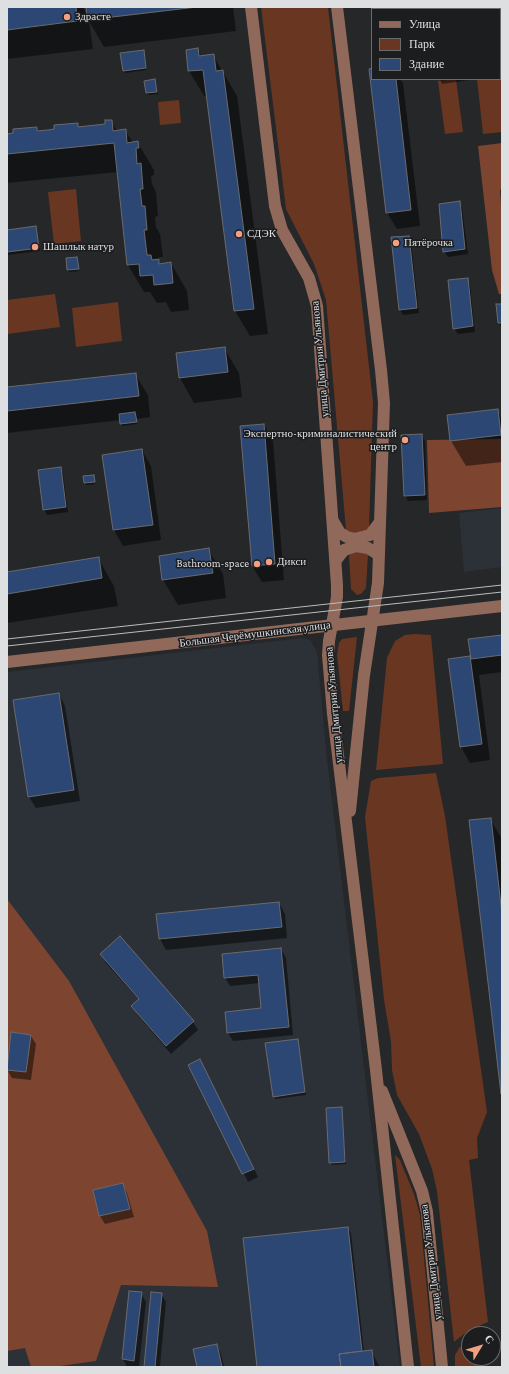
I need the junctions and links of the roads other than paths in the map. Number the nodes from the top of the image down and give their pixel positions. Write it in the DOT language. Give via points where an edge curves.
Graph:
graph roads {
  1 [pos="251,7"];
  2 [pos="337,7"];
  3 [pos="332,520"];
  4 [pos="379,523"];
  5 [pos="378,555"];
  6 [pos="336,560"];
  7 [pos="502,606"];
  8 [pos="372,620"];
  9 [pos="332,625"];
  10 [pos="7,662"];
  11 [pos="349,838"];
  12 [pos="376,1070"];
  13 [pos="408,1367"];
  14 [pos="442,1367"];
  1 -- 3 [label="main road, улица Дмитрия Ульянова" via="276,206 282,230 309,278 317,306"];
  2 -- 4 [label="main road, улица Дмитрия Ульянова" via="382,377"];
  3 -- 4 [label="main road" via="340,533 355,539 370,535"];
  3 -- 6 [label="main road, улица Дмитрия Ульянова"];
  4 -- 5 [label="main road, улица Дмитрия Ульянова"];
  5 -- 6 [label="main road" via="368,548 356,546 344,550"];
  5 -- 8 [label="main road, улица Дмитрия Ульянова" via="378,583"];
  6 -- 9 [label="main road, улица Дмитрия Ульянова" via="337,598"];
  7 -- 8 [label="main road, Большая Черёмушкинская улица"];
  8 -- 9 [label="main road, Большая Черёмушкинская улица"];
  8 -- 11 [label="main road, улица Дмитрия Ульянова" via="364,675"];
  9 -- 10 [label="main road, Большая Черёмушкинская улица"];
  9 -- 11 [label="main road, улица Дмитрия Ульянова" via="328,655"];
  11 -- 12 [label="main road, улица Дмитрия Ульянова"];
  12 -- 13 [label="main road, улица Дмитрия Ульянова"];
  12 -- 14 [label="main road, улица Дмитрия Ульянова" via="422,1191 427,1212"];
}
